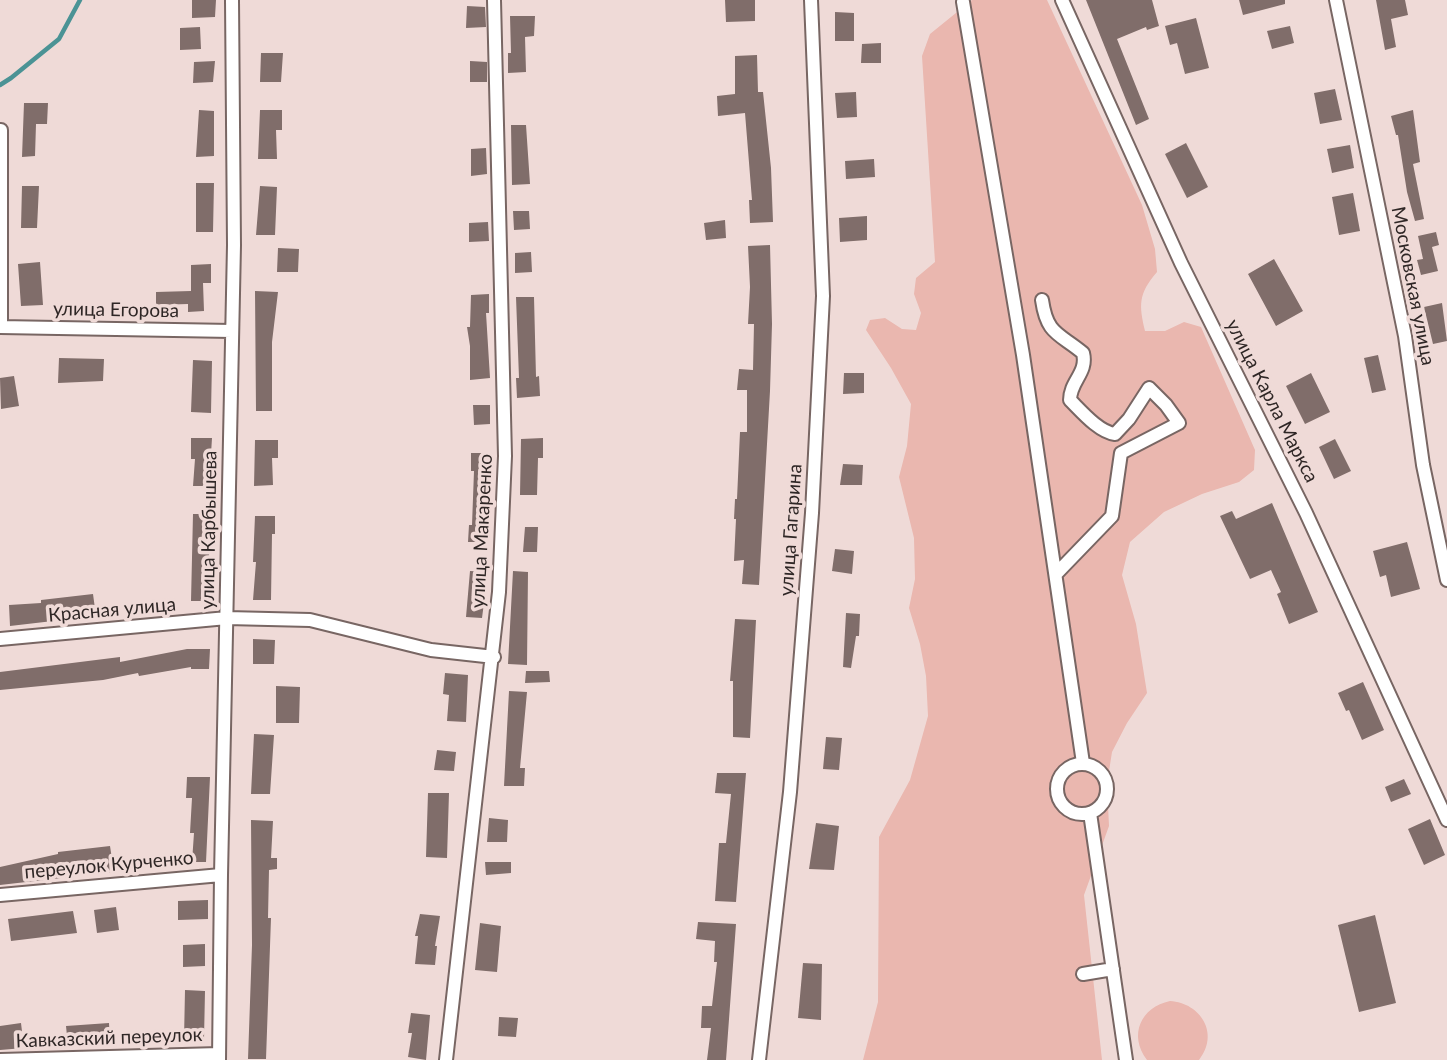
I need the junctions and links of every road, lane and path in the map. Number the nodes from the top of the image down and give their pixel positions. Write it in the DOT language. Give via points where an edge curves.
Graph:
graph roads {
  1 [pos="232,0"];
  2 [pos="494,0"];
  3 [pos="811,0"];
  4 [pos="1062,0"];
  5 [pos="1336,0"];
  6 [pos="963,2"];
  7 [pos="1,130"];
  8 [pos="1042,300"];
  9 [pos="0,327"];
  10 [pos="232,331"];
  11 [pos="1056,574"];
  12 [pos="1447,580"];
  13 [pos="227,618"];
  14 [pos="0,639"];
  15 [pos="494,657"];
  16 [pos="1083,763"];
  17 [pos="1090,813"];
  18 [pos="1447,820"];
  19 [pos="220,874"];
  20 [pos="0,895"];
  21 [pos="1113,968"];
  22 [pos="1083,975"];
  23 [pos="1138,1041"];
  24 [pos="1123,1043"];
  25 [pos="219,1057"];
  26 [pos="0,1060"];
  27 [pos="446,1060"];
  28 [pos="759,1060"];
  29 [pos="1126,1060"];
  1 -- 10 [label="street, улица Карбышева"];
  2 -- 15 [label="street, улица Макаренко" via="505,456"];
  3 -- 28 [label="street, улица Гагарина" via="823,296 790,792"];
  4 -- 18 [label="street, улица Карла Маркса" via="1181,263 1306,513"];
  5 -- 12 [label="street, Московская улица" via="1405,336 1423,465"];
  6 -- 11 [label="street"];
  7 -- 9 [label="street"];
  8 -- 11 [label="street" via="1045,321 1083,353 1084,369 1070,389 1070,400 1084,414 1115,434 1149,388 1179,423 1121,453 1112,516"];
  9 -- 10 [label="street, улица Егорова"];
  10 -- 13 [label="street, улица Карбышева"];
  11 -- 16 [label="street"];
  13 -- 14 [label="street, Красная улица"];
  13 -- 15 [label="street, Красная улица" via="310,620 431,650"];
  13 -- 19 [label="street, улица Карбышева"];
  15 -- 27 [label="street, улица Макаренко"];
  16 -- 17 [label="street" via="1100,770 1108,788 1101,807"];
  16 -- 17 [label="street" via="1061,774 1057,786 1066,809"];
  17 -- 21 [label="street"];
  19 -- 20 [label="street, переулок Курченко"];
  19 -- 25 [label="street, улица Карбышева"];
  21 -- 22 [label="street"];
  21 -- 24 [label="street"];
  23 -- 24 [label="street"];
  24 -- 29 [label="street"];
  25 -- 26 [label="street, Кавказский переулок"];
}
